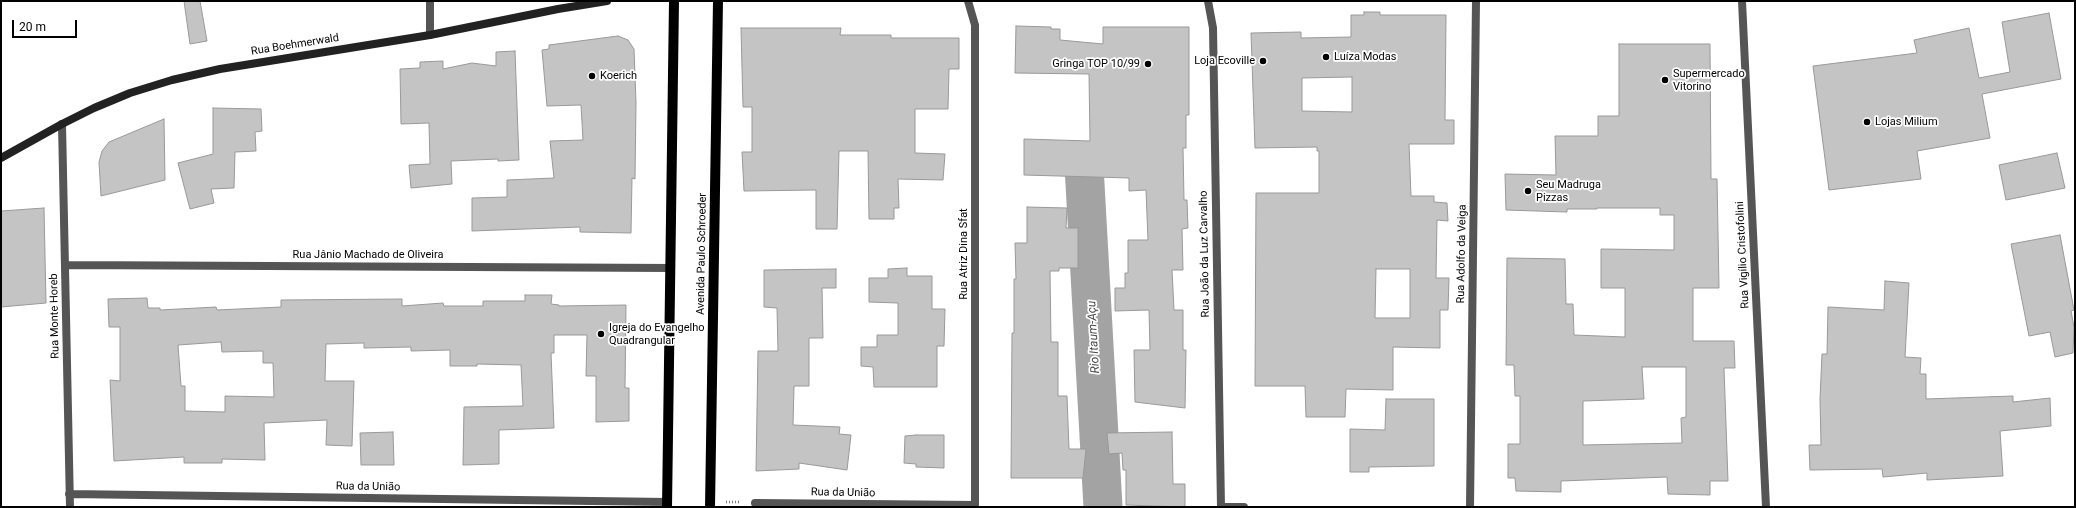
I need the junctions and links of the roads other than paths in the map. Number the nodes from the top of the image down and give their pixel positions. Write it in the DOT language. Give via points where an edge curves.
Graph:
graph roads {
  1 [pos="430,1"];
  2 [pos="607,1"];
  3 [pos="674,1"];
  4 [pos="718,1"];
  5 [pos="968,1"];
  6 [pos="1208,1"];
  7 [pos="1476,1"];
  8 [pos="1742,1"];
  9 [pos="430,35"];
  10 [pos="62,124"];
  11 [pos="1,158"];
  12 [pos="65,265"];
  13 [pos="671,268"];
  14 [pos="69,494"];
  15 [pos="755,503"];
  16 [pos="667,504"];
  17 [pos="710,505"];
  18 [pos="976,506"];
  19 [pos="70,507"];
  20 [pos="1221,507"];
  21 [pos="1244,507"];
  22 [pos="1470,507"];
  23 [pos="1766,507"];
  1 -- 9 [label="street"];
  2 -- 9 [label="main road, Rua Boehmerwald"];
  3 -- 13 [label="main road"];
  4 -- 17 [label="main road, Avenida Paulo Schroeder"];
  5 -- 18 [label="street, Rua Atriz Dina Sfat" via="975,25"];
  6 -- 20 [label="street, Rua João da Luz Carvalho" via="1213,36"];
  7 -- 22 [label="street, Rua Adolfo da Veiga"];
  8 -- 23 [label="street, Rua Vigílio Cristofolini"];
  9 -- 10 [label="main road, Rua Boehmerwald" via="220,69 172,80 130,93"];
  10 -- 11 [label="main road, Rua Boehmerwald"];
  10 -- 12 [label="street, Rua Monte Horeb"];
  12 -- 13 [label="street, Rua Jânio Machado de Oliveira"];
  12 -- 14 [label="street, Rua Monte Horeb"];
  13 -- 16 [label="main road"];
  14 -- 16 [label="street, Rua da União"];
  14 -- 19 [label="street, Rua Monte Horeb"];
  15 -- 18 [label="street, Rua da União"];
  20 -- 21 [label="street"];
}
